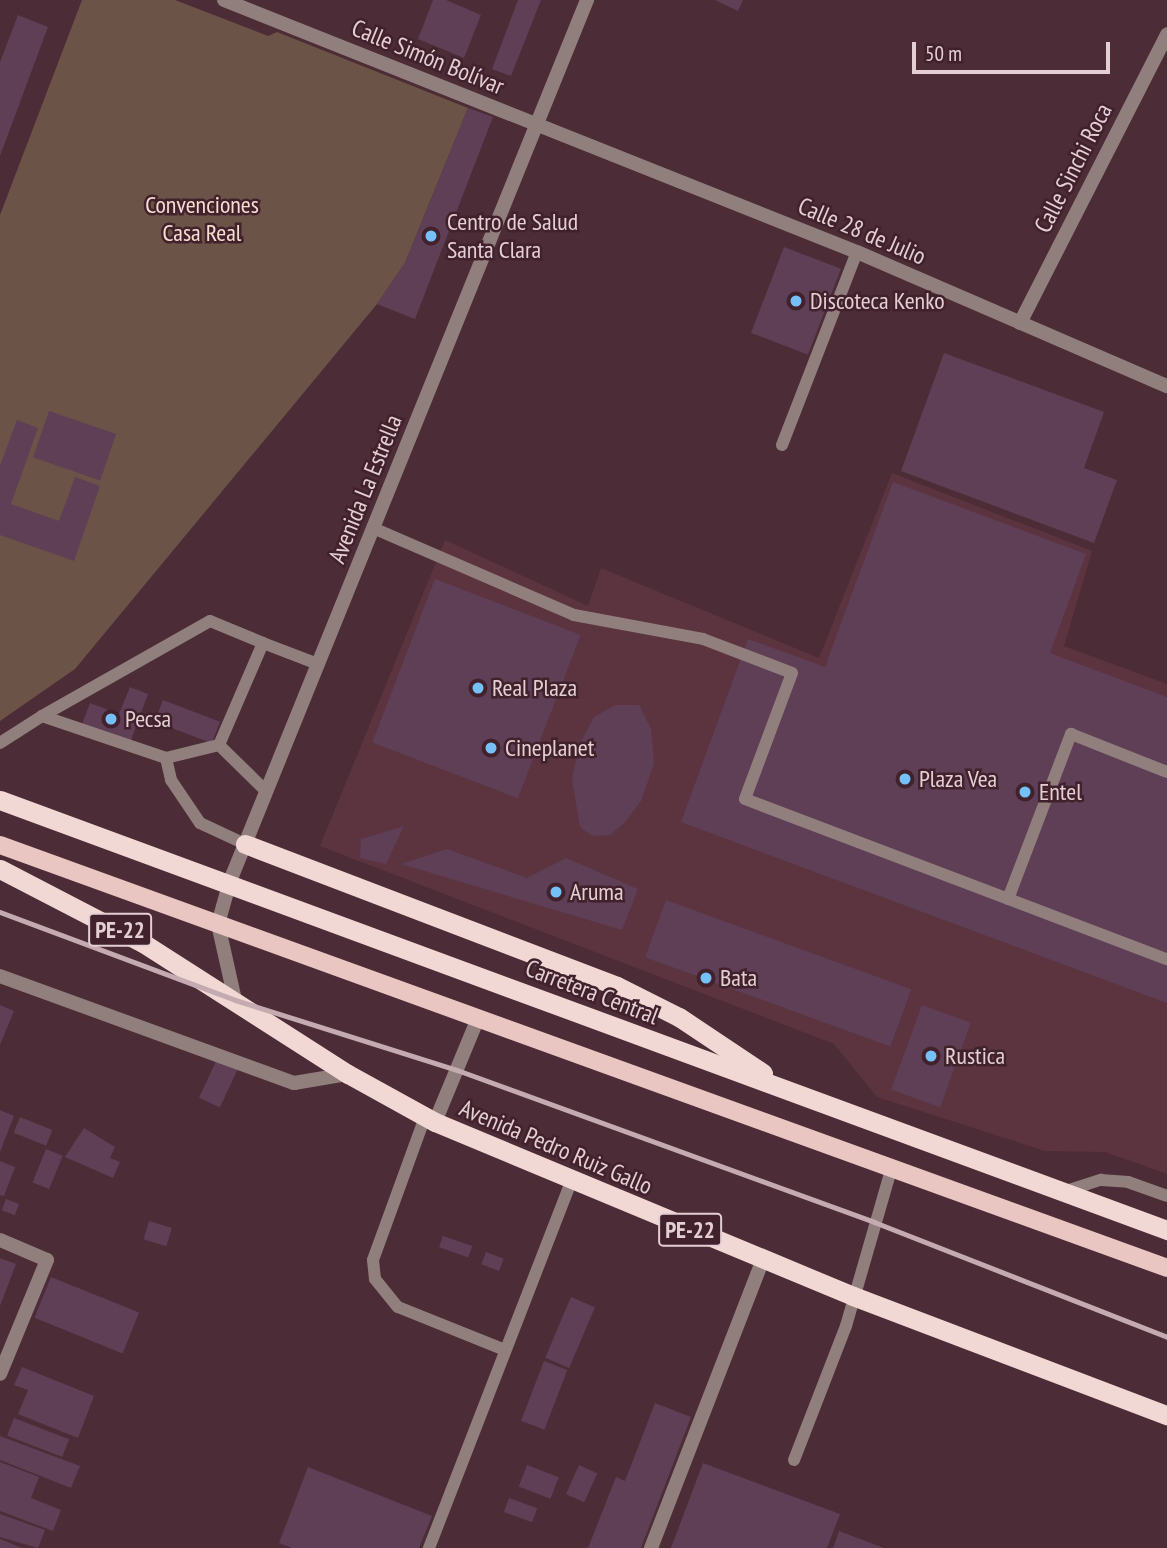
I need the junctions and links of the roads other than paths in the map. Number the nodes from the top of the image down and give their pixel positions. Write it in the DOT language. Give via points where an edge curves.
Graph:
graph roads {
  1 [pos="225,0"];
  2 [pos="587,0"];
  3 [pos="1167,34"];
  4 [pos="537,125"];
  5 [pos="857,252"];
  6 [pos="1020,323"];
  7 [pos="1167,386"];
  8 [pos="782,445"];
  9 [pos="373,528"];
  10 [pos="263,643"];
  11 [pos="318,664"];
  12 [pos="42,716"];
  13 [pos="0,743"];
  14 [pos="219,746"];
  15 [pos="166,758"];
  16 [pos="1167,772"];
  17 [pos="266,791"];
  18 [pos="0,800"];
  19 [pos="245,844"];
  20 [pos="0,845"];
  21 [pos="0,869"];
  22 [pos="230,881"];
  23 [pos="1008,899"];
  24 [pos="218,924"];
  25 [pos="1167,959"];
  26 [pos="0,976"];
  27 [pos="235,1000"];
  28 [pos="478,1018"];
  29 [pos="348,1074"];
  30 [pos="800,1096"];
  31 [pos="430,1119"];
  32 [pos="892,1167"];
  33 [pos="571,1182"];
  34 [pos="1063,1193"];
  35 [pos="1167,1196"];
  36 [pos="1167,1230"];
  37 [pos="0,1240"];
  38 [pos="763,1259"];
  39 [pos="1167,1268"];
  40 [pos="853,1296"];
  41 [pos="505,1350"];
  42 [pos="0,1374"];
  43 [pos="1167,1415"];
  44 [pos="794,1460"];
  45 [pos="429,1548"];
  46 [pos="651,1548"];
  1 -- 4 [label="street, Calle Simón Bolívar"];
  2 -- 4 [label="street, Avenida La Estrella"];
  3 -- 6 [label="street, Calle Sinchi Roca"];
  4 -- 5 [label="street, Calle 28 de Julio"];
  4 -- 9 [label="street, Avenida La Estrella"];
  5 -- 6 [label="street, Calle 28 de Julio"];
  5 -- 8 [label="lane"];
  6 -- 7 [label="street, Calle 28 de Julio"];
  9 -- 11 [label="street, Avenida La Estrella"];
  9 -- 23 [label="lane" via="574,615 703,639 792,673 745,799"];
  10 -- 11 [label="lane"];
  10 -- 12 [label="lane" via="209,621"];
  10 -- 14 [label="lane"];
  11 -- 17 [label="street, Avenida La Estrella"];
  12 -- 13 [label="lane"];
  12 -- 15 [label="lane"];
  14 -- 15 [label="lane"];
  14 -- 17 [label="lane"];
  15 -- 19 [label="lane" via="171,780 200,823"];
  16 -- 23 [label="lane" via="1071,734"];
  17 -- 19 [label="street, Avenida La Estrella"];
  18 -- 22 [label="highway, Carretera Central"];
  19 -- 22 [label="street, Avenida La Estrella"];
  19 -- 30 [label="highway" via="617,986 679,1017"];
  20 -- 24 [label="main road"];
  21 -- 27 [label="highway, Avenida Pedro Ruiz Gallo / PE-22" via="143,943"];
  22 -- 24 [label="street, Avenida La Estrella"];
  22 -- 30 [label="highway, Carretera Central"];
  23 -- 25 [label="lane"];
  24 -- 27 [label="street, Avenida La Estrella"];
  24 -- 28 [label="main road"];
  26 -- 29 [label="street" via="294,1083"];
  27 -- 29 [label="highway, Avenida Pedro Ruiz Gallo / PE-22"];
  28 -- 31 [label="street"];
  28 -- 32 [label="main road"];
  29 -- 31 [label="highway, Avenida Pedro Ruiz Gallo / PE-22"];
  30 -- 34 [label="highway, Carretera Central"];
  31 -- 33 [label="highway, Avenida Pedro Ruiz Gallo / PE-22"];
  31 -- 41 [label="lane" via="373,1260 374,1279 398,1307"];
  32 -- 39 [label="main road"];
  32 -- 40 [label="lane"];
  33 -- 38 [label="highway, Avenida Pedro Ruiz Gallo / PE-22"];
  33 -- 41 [label="lane"];
  34 -- 35 [label="lane" via="1101,1181 1128,1181"];
  34 -- 36 [label="highway, Carretera Central"];
  37 -- 42 [label="street" via="47,1260"];
  38 -- 40 [label="highway, Avenida Pedro Ruiz Gallo / PE-22"];
  38 -- 46 [label="street"];
  40 -- 43 [label="highway, Avenida Pedro Ruiz Gallo / PE-22"];
  40 -- 44 [label="lane" via="846,1326"];
  41 -- 45 [label="lane"];
}
